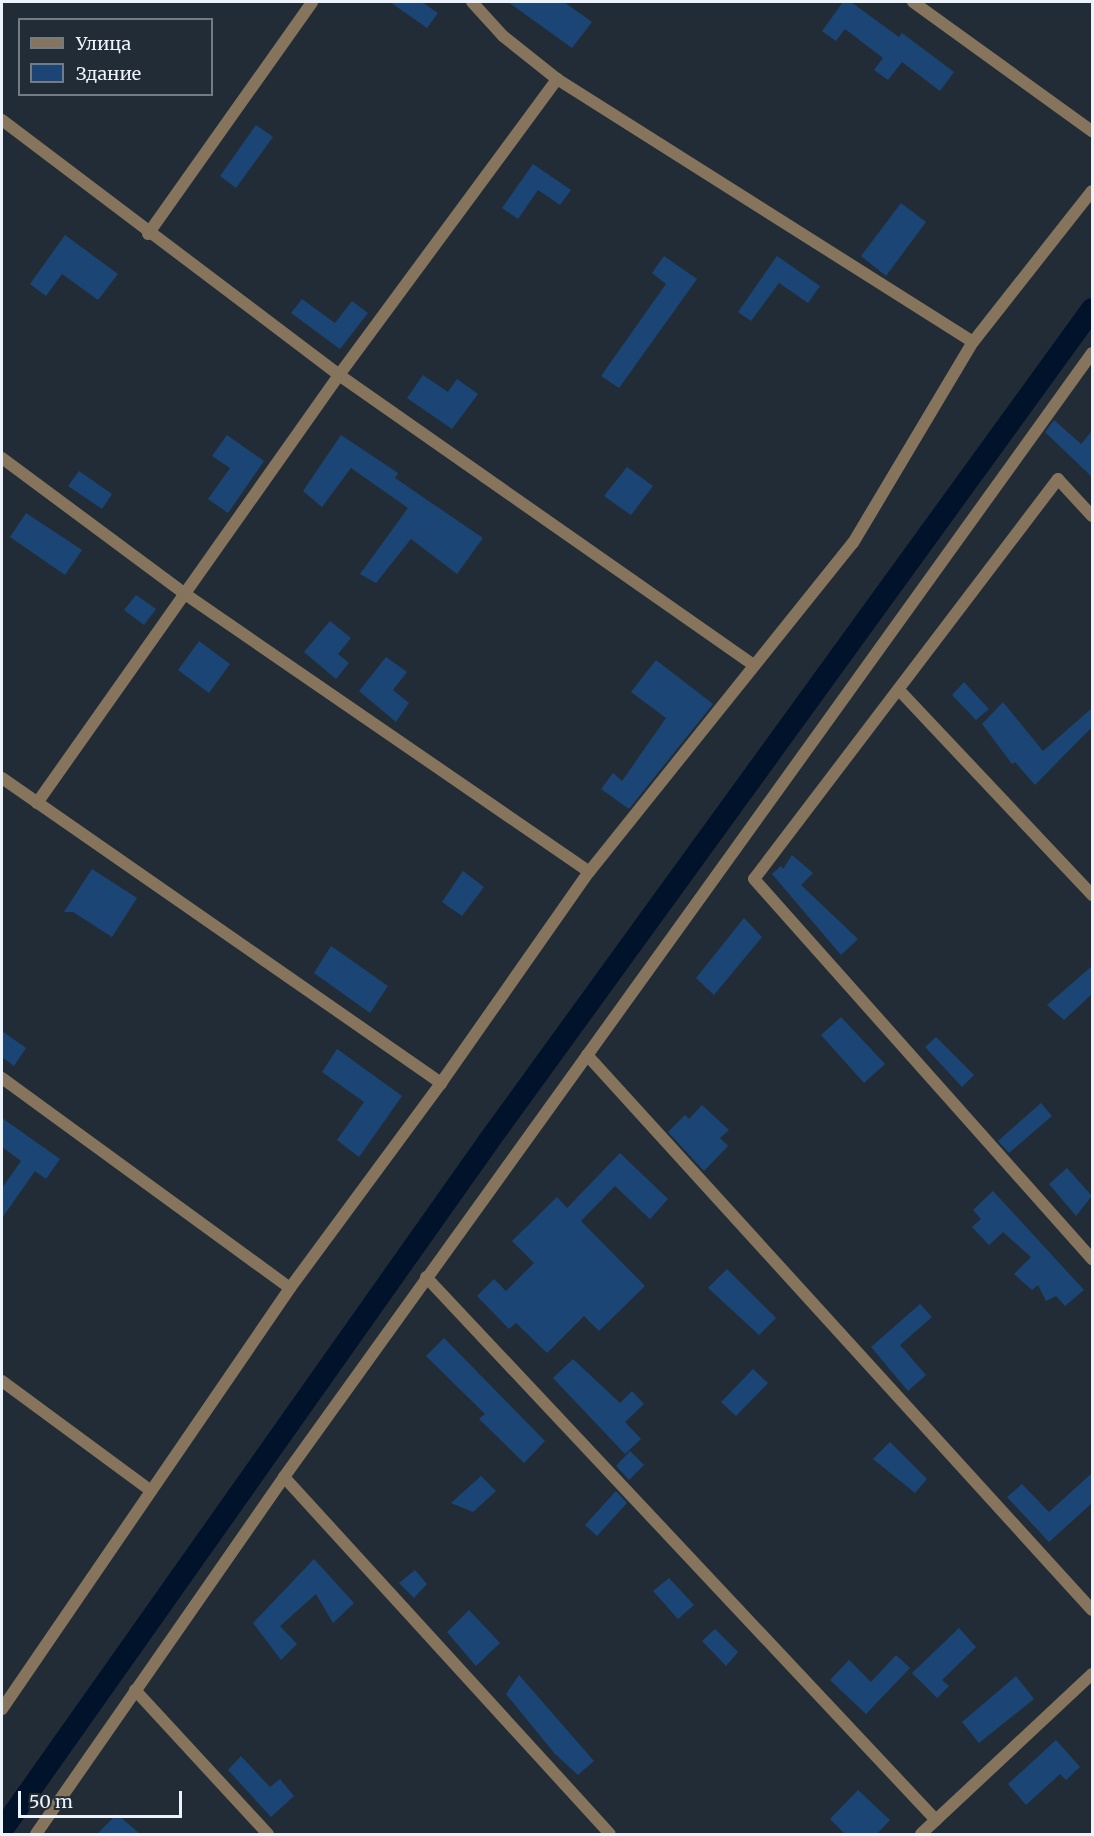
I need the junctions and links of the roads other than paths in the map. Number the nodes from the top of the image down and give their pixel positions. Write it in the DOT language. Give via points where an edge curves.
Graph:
graph roads {
  1 [pos="312,2"];
  2 [pos="472,2"];
  3 [pos="913,2"];
  4 [pos="557,78"];
  5 [pos="2,120"];
  6 [pos="1092,131"];
  7 [pos="1092,191"];
  8 [pos="148,234"];
  9 [pos="973,342"];
  10 [pos="1092,353"];
  11 [pos="339,375"];
  12 [pos="2,458"];
  13 [pos="1092,516"];
  14 [pos="185,594"];
  15 [pos="752,664"];
  16 [pos="899,690"];
  17 [pos="2,778"];
  18 [pos="37,803"];
  19 [pos="589,872"];
  20 [pos="1092,895"];
  21 [pos="587,1055"];
  22 [pos="2,1078"];
  23 [pos="441,1083"];
  24 [pos="1092,1258"];
  25 [pos="426,1277"];
  26 [pos="290,1288"];
  27 [pos="2,1381"];
  28 [pos="284,1477"];
  29 [pos="151,1491"];
  30 [pos="1092,1610"];
  31 [pos="1092,1674"];
  32 [pos="135,1690"];
  33 [pos="2,1709"];
  34 [pos="936,1820"];
  35 [pos="36,1834"];
  36 [pos="268,1834"];
  37 [pos="610,1834"];
  38 [pos="921,1834"];
  1 -- 8 [label="street"];
  2 -- 4 [label="street" via="503,36"];
  3 -- 6 [label="street"];
  4 -- 9 [label="street"];
  4 -- 11 [label="street"];
  5 -- 8 [label="street"];
  7 -- 9 [label="street"];
  8 -- 11 [label="street"];
  9 -- 15 [label="street" via="853,543"];
  10 -- 21 [label="street"];
  11 -- 14 [label="street"];
  11 -- 15 [label="street"];
  12 -- 14 [label="street"];
  13 -- 16 [label="street" via="1058,479"];
  14 -- 18 [label="street"];
  14 -- 19 [label="street"];
  15 -- 19 [label="street"];
  16 -- 20 [label="street"];
  16 -- 24 [label="street" via="754,879"];
  17 -- 18 [label="street"];
  18 -- 23 [label="street"];
  19 -- 23 [label="street"];
  21 -- 25 [label="street"];
  21 -- 30 [label="street"];
  22 -- 26 [label="street"];
  23 -- 26 [label="street"];
  25 -- 28 [label="street"];
  25 -- 34 [label="street"];
  26 -- 29 [label="street"];
  27 -- 29 [label="street"];
  28 -- 32 [label="street"];
  28 -- 37 [label="street"];
  29 -- 33 [label="street"];
  31 -- 34 [label="street"];
  32 -- 35 [label="street"];
  32 -- 36 [label="street"];
  34 -- 38 [label="street"];
}
